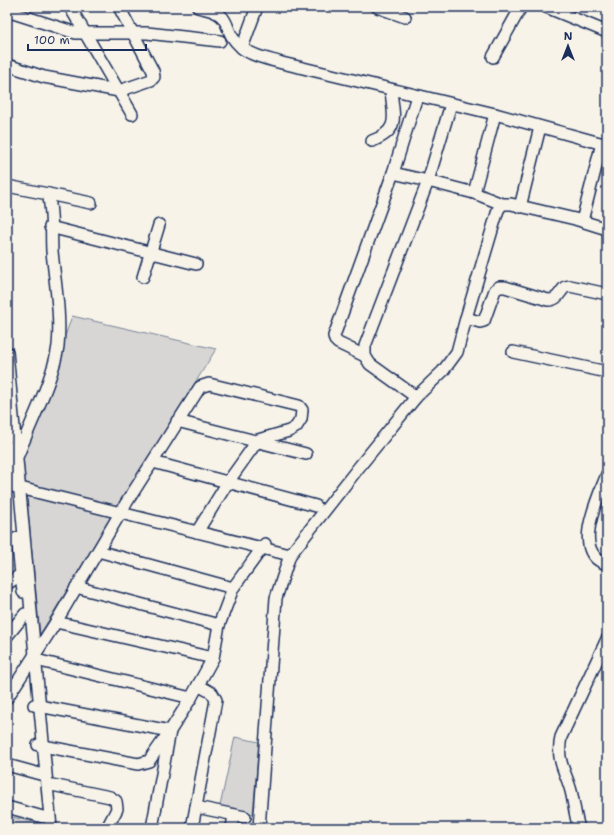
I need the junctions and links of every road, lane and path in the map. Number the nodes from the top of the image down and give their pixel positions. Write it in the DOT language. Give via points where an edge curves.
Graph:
graph roads {
  1 [pos="70,7"];
  2 [pos="119,7"];
  3 [pos="198,7"];
  4 [pos="257,7"];
  5 [pos="377,7"];
  6 [pos="521,7"];
  7 [pos="546,7"];
  8 [pos="7,11"];
  9 [pos="406,17"];
  10 [pos="132,32"];
  11 [pos="607,32"];
  12 [pos="86,34"];
  13 [pos="220,41"];
  14 [pos="242,48"];
  15 [pos="493,58"];
  16 [pos="7,65"];
  17 [pos="392,90"];
  18 [pos="119,92"];
  19 [pos="417,96"];
  20 [pos="451,104"];
  21 [pos="132,114"];
  22 [pos="495,114"];
  23 [pos="540,126"];
  24 [pos="372,141"];
  25 [pos="604,144"];
  26 [pos="393,173"];
  27 [pos="428,181"];
  28 [pos="7,186"];
  29 [pos="474,193"];
  30 [pos="48,194"];
  31 [pos="91,203"];
  32 [pos="502,204"];
  33 [pos="520,207"];
  34 [pos="582,221"];
  35 [pos="159,225"];
  36 [pos="50,227"];
  37 [pos="607,229"];
  38 [pos="151,252"];
  39 [pos="196,264"];
  40 [pos="144,278"];
  41 [pos="607,294"];
  42 [pos="466,318"];
  43 [pos="7,352"];
  44 [pos="513,352"];
  45 [pos="365,356"];
  46 [pos="607,372"];
  47 [pos="9,387"];
  48 [pos="416,397"];
  49 [pos="178,421"];
  50 [pos="258,440"];
  51 [pos="10,442"];
  52 [pos="306,454"];
  53 [pos="17,457"];
  54 [pos="153,462"];
  55 [pos="607,474"];
  56 [pos="13,482"];
  57 [pos="228,482"];
  58 [pos="316,506"];
  59 [pos="123,509"];
  60 [pos="198,529"];
  61 [pos="266,548"];
  62 [pos="98,551"];
  63 [pos="290,555"];
  64 [pos="607,564"];
  65 [pos="20,575"];
  66 [pos="7,584"];
  67 [pos="76,588"];
  68 [pos="233,588"];
  69 [pos="25,614"];
  70 [pos="56,622"];
  71 [pos="219,625"];
  72 [pos="7,636"];
  73 [pos="607,639"];
  74 [pos="33,658"];
  75 [pos="213,658"];
  76 [pos="198,685"];
  77 [pos="7,698"];
  78 [pos="191,698"];
  79 [pos="37,706"];
  80 [pos="170,731"];
  81 [pos="41,746"];
  82 [pos="7,765"];
  83 [pos="40,774"];
  84 [pos="47,784"];
  85 [pos="7,807"];
  86 [pos="196,807"];
  87 [pos="234,815"];
  88 [pos="245,817"];
  89 [pos="49,826"];
  90 [pos="107,828"];
  91 [pos="152,828"];
  92 [pos="192,828"];
  93 [pos="232,828"];
  94 [pos="259,828"];
  95 [pos="579,828"];
  1 -- 12 [label="street"];
  2 -- 10 [label="street"];
  3 -- 14 [label="street" via="221,15 233,39"];
  4 -- 14 [label="street"];
  5 -- 9 [label="street"];
  6 -- 15 [label="street"];
  7 -- 11 [label="street"];
  8 -- 12 [label="street"];
  10 -- 12 [label="street"];
  10 -- 13 [label="street"];
  10 -- 18 [label="street" via="153,71 154,78"];
  12 -- 18 [label="street"];
  14 -- 17 [label="street" via="282,63"];
  16 -- 18 [label="street" via="44,77"];
  17 -- 19 [label="street"];
  17 -- 24 [label="street" via="391,130 385,136"];
  18 -- 21 [label="street"];
  19 -- 20 [label="street"];
  19 -- 26 [label="street"];
  20 -- 22 [label="street"];
  20 -- 27 [label="street"];
  22 -- 23 [label="street"];
  22 -- 29 [label="street"];
  23 -- 25 [label="street"];
  23 -- 33 [label="street"];
  25 -- 34 [label="street"];
  26 -- 27 [label="street"];
  26 -- 45 [label="street" via="334,336 338,343"];
  27 -- 29 [label="street"];
  27 -- 45 [label="street" via="365,346"];
  28 -- 30 [label="street"];
  29 -- 32 [label="street"];
  30 -- 31 [label="street"];
  30 -- 36 [label="street"];
  32 -- 33 [label="street"];
  32 -- 42 [label="street" via="498,210"];
  33 -- 34 [label="street"];
  34 -- 37 [label="street"];
  35 -- 38 [label="street"];
  36 -- 38 [label="street"];
  36 -- 53 [label="street" via="59,326 58,348"];
  38 -- 39 [label="street"];
  38 -- 40 [label="street"];
  41 -- 42 [label="street" via="570,286 565,287 554,300 548,300 499,287 495,290 484,321"];
  42 -- 48 [label="street" via="457,352 443,371"];
  43 -- 47 [label="street"];
  44 -- 46 [label="street"];
  45 -- 48 [label="street" via="370,364"];
  47 -- 51 [label="street"];
  48 -- 63 [label="street"];
  49 -- 50 [label="street"];
  49 -- 50 [label="street" via="204,384 299,406 301,415 296,427"];
  49 -- 54 [label="street"];
  50 -- 52 [label="street"];
  50 -- 57 [label="street"];
  51 -- 53 [label="street"];
  51 -- 56 [label="street"];
  53 -- 56 [label="street"];
  54 -- 57 [label="street"];
  54 -- 59 [label="street"];
  55 -- 64 [label="street" via="594,509 588,536 589,551 597,561"];
  56 -- 59 [label="street"];
  56 -- 65 [label="street"];
  56 -- 74 [label="street"];
  57 -- 58 [label="street"];
  57 -- 60 [label="street"];
  59 -- 60 [label="street"];
  59 -- 62 [label="street"];
  60 -- 61 [label="street"];
  61 -- 63 [label="street"];
  61 -- 68 [label="street"];
  62 -- 67 [label="street"];
  62 -- 68 [label="street"];
  63 -- 94 [label="street" via="276,598"];
  65 -- 66 [label="street"];
  65 -- 69 [label="street"];
  67 -- 70 [label="street"];
  67 -- 71 [label="street"];
  68 -- 71 [label="street"];
  69 -- 72 [label="street"];
  69 -- 74 [label="street"];
  70 -- 74 [label="street"];
  70 -- 75 [label="street"];
  71 -- 75 [label="street"];
  73 -- 95 [label="street" via="561,737 558,752"];
  74 -- 77 [label="street"];
  74 -- 78 [label="street"];
  74 -- 79 [label="street"];
  75 -- 76 [label="street"];
  76 -- 78 [label="street"];
  76 -- 86 [label="street" via="212,693 216,700"];
  78 -- 80 [label="street"];
  79 -- 80 [label="street"];
  79 -- 81 [label="street"];
  80 -- 81 [label="street" via="149,761 138,764"];
  80 -- 91 [label="street"];
  81 -- 83 [label="street"];
  81 -- 84 [label="street"];
  82 -- 83 [label="street"];
  83 -- 89 [label="street"];
  84 -- 89 [label="street"];
  84 -- 90 [label="street" via="110,797 116,802 117,808"];
  85 -- 89 [label="street"];
  86 -- 87 [label="street"];
  86 -- 92 [label="street"];
  87 -- 88 [label="street"];
  87 -- 93 [label="street"];
}
